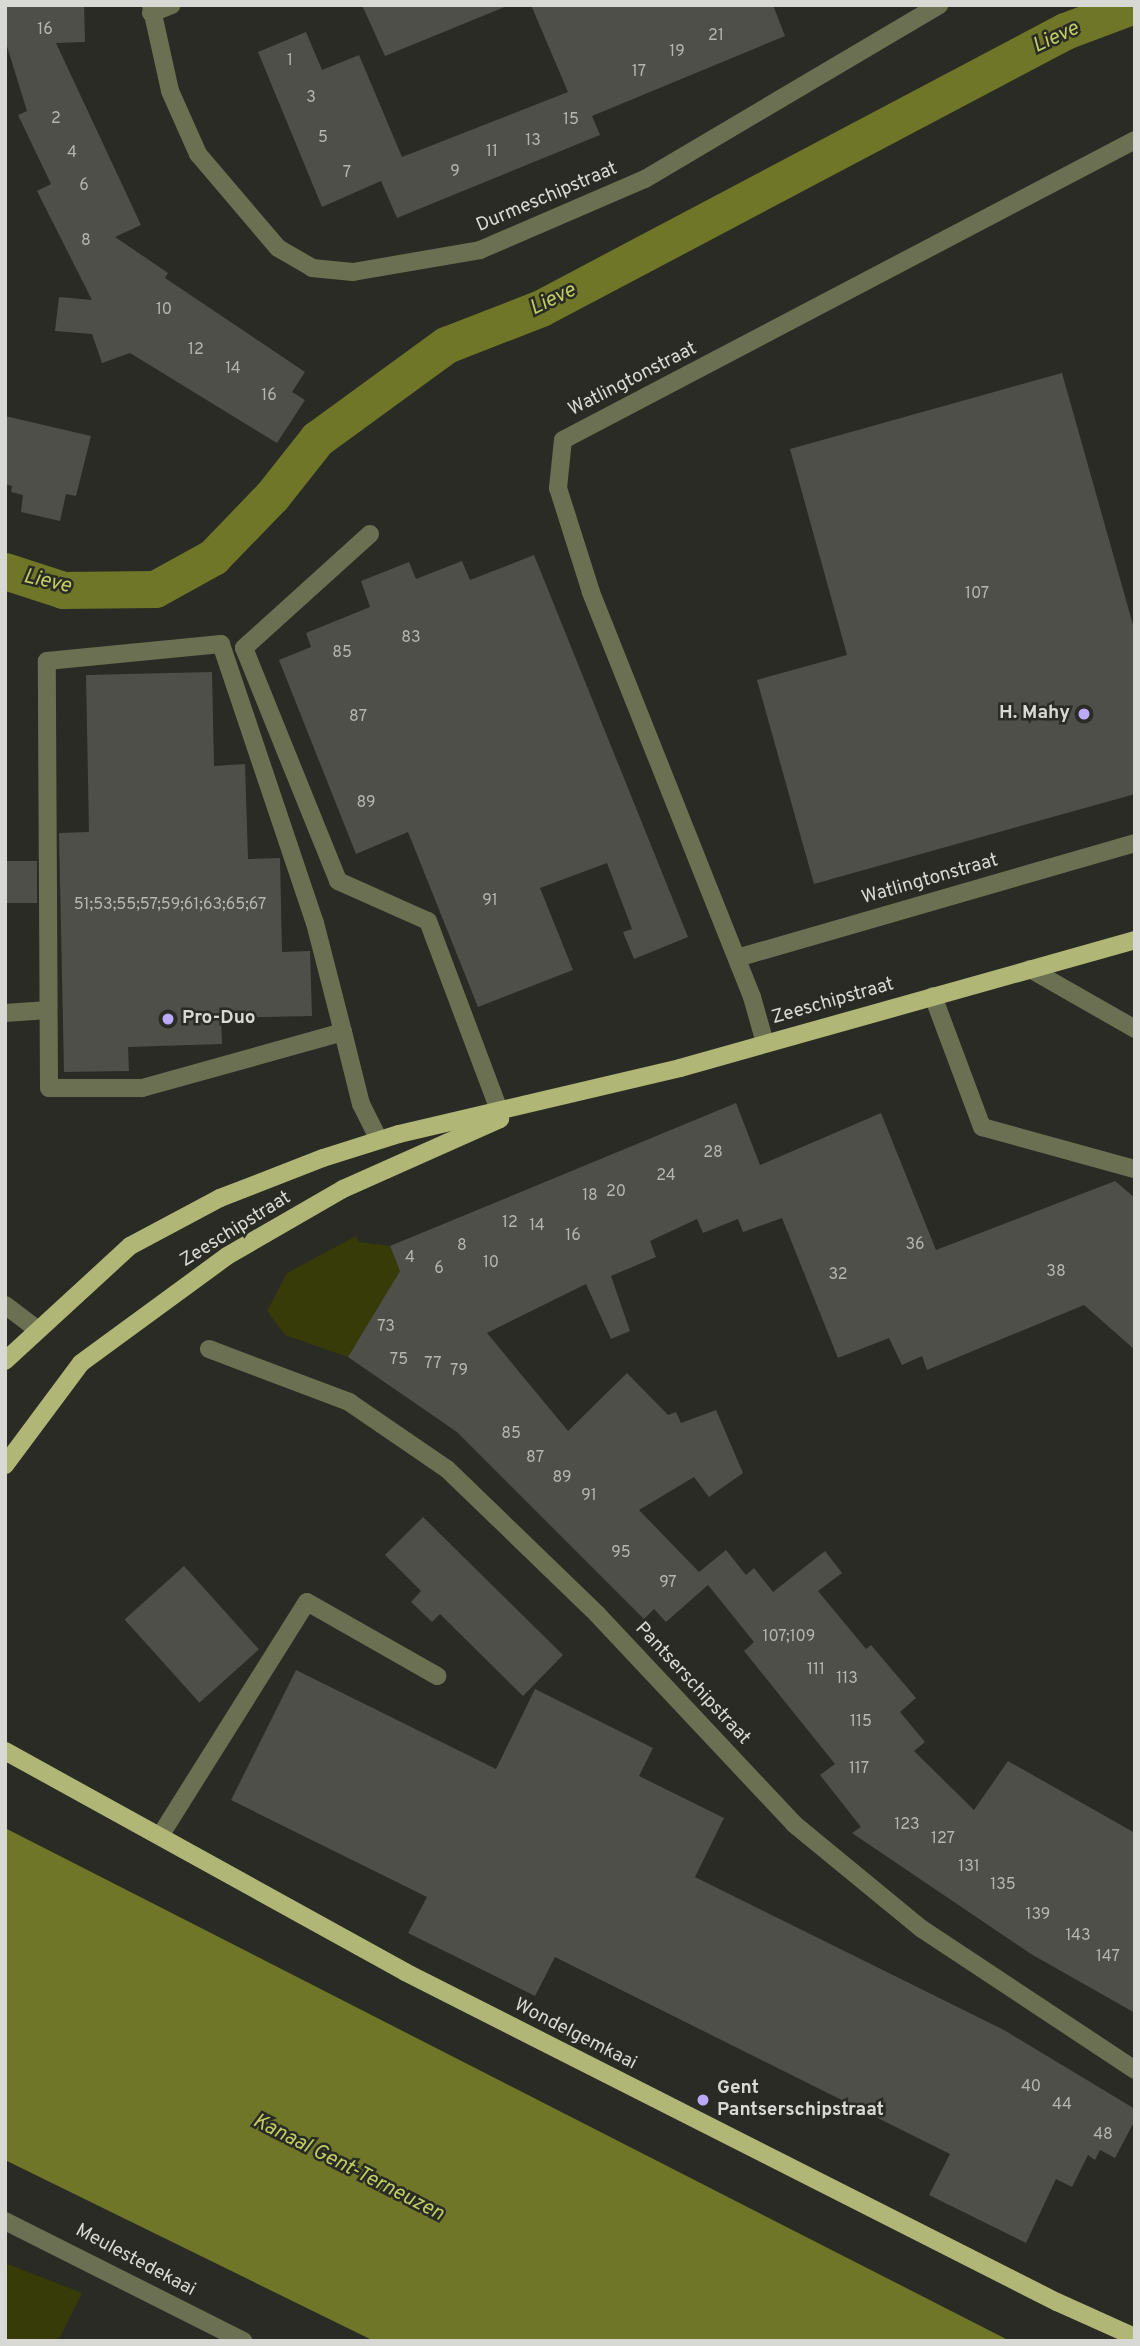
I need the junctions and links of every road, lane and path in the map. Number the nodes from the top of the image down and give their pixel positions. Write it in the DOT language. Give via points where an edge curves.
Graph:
graph roads {
  1 [pos="172,5"];
  2 [pos="939,5"];
  3 [pos="151,9"];
  4 [pos="1135,140"];
  5 [pos="370,534"];
  6 [pos="1135,843"];
  7 [pos="1135,940"];
  8 [pos="737,958"];
  9 [pos="1030,969"];
  10 [pos="933,996"];
  11 [pos="48,1010"];
  12 [pos="5,1013"];
  13 [pos="1135,1029"];
  14 [pos="343,1032"];
  15 [pos="765,1043"];
  16 [pos="541,1100"];
  17 [pos="499,1110"];
  18 [pos="379,1140"];
  19 [pos="1135,1170"];
  20 [pos="5,1305"];
  21 [pos="36,1328"];
  22 [pos="209,1349"];
  23 [pos="5,1361"];
  24 [pos="5,1465"];
  25 [pos="437,1676"];
  26 [pos="5,1751"];
  27 [pos="160,1836"];
  28 [pos="1135,2070"];
  29 [pos="5,2221"];
  30 [pos="1135,2337"];
  31 [pos="244,2341"];
  1 -- 3 [label="street"];
  2 -- 3 [label="street, Durmeschipstraat" via="645,179 480,250 353,272 312,268 278,248 198,154 170,91"];
  4 -- 8 [label="street, Watlingtonstraat" via="563,440 558,488 591,592"];
  5 -- 17 [label="street" via="244,648 338,881 428,921"];
  6 -- 8 [label="street, Watlingtonstraat"];
  7 -- 9 [label="main road, Zeeschipstraat"];
  8 -- 15 [label="street, Watlingtonstraat"];
  9 -- 10 [label="main road, Zeeschipstraat"];
  9 -- 13 [label="street"];
  10 -- 15 [label="main road, Zeeschipstraat"];
  10 -- 19 [label="street" via="982,1127"];
  11 -- 12 [label="street"];
  11 -- 14 [label="street" via="49,1088 142,1088"];
  11 -- 14 [label="street" via="47,661 221,644 315,923"];
  14 -- 18 [label="street" via="361,1104"];
  15 -- 16 [label="main road, Zeeschipstraat"];
  16 -- 17 [label="main road, Zeeschipstraat"];
  16 -- 24 [label="main road, Zeeschipstraat" via="344,1189 227,1256 81,1363"];
  17 -- 18 [label="main road, Zeeschipstraat"];
  18 -- 21 [label="main road, Zeeschipstraat" via="220,1198 130,1246"];
  20 -- 21 [label="street"];
  21 -- 23 [label="main road, Zeeschipstraat"];
  22 -- 28 [label="street, Pantserschipstraat" via="349,1402 447,1469 597,1614 794,1824 922,1929"];
  25 -- 27 [label="street" via="307,1601"];
  26 -- 27 [label="main road, Wondelgemkaai"];
  27 -- 30 [label="main road, Wondelgemkaai" via="405,1972 1045,2296"];
  29 -- 31 [label="street, Meulestedekaai"];
}
